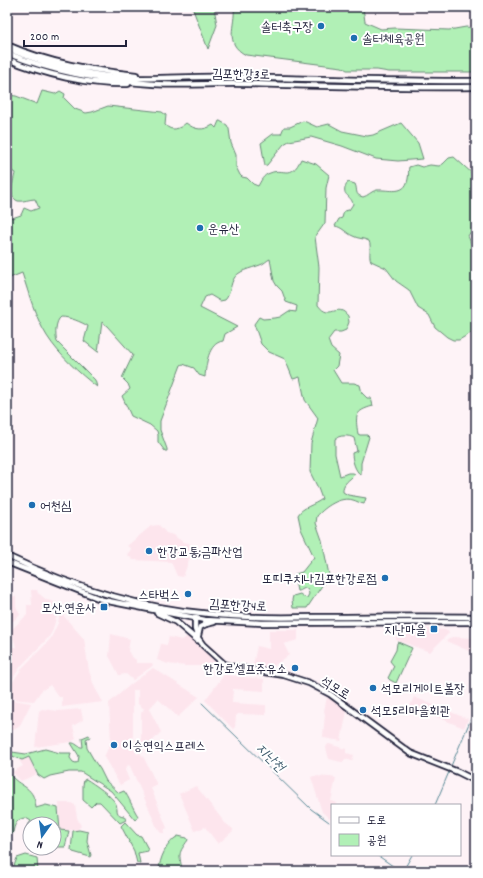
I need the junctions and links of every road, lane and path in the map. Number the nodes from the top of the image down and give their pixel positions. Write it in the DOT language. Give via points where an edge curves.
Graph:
graph roads {
  1 [pos="9,49"];
  2 [pos="7,59"];
  3 [pos="476,81"];
  4 [pos="155,84"];
  5 [pos="476,87"];
  6 [pos="7,556"];
  7 [pos="7,562"];
  8 [pos="150,610"];
  9 [pos="476,617"];
  10 [pos="195,618"];
  11 [pos="219,621"];
  12 [pos="476,622"];
  13 [pos="198,638"];
  14 [pos="203,646"];
  15 [pos="476,781"];
  1 -- 3 [label="street, 김포한강3로" via="98,71 152,77"];
  1 -- 4 [label="street, 김포한강3로" via="36,64 79,75"];
  2 -- 4 [label="street" via="36,70 82,80 118,85"];
  4 -- 5 [label="street, 김포한강3로"];
  6 -- 9 [label="street, 김포한강4로" via="108,595 208,614 276,618"];
  7 -- 8 [label="street, 김포한강4로" via="99,599"];
  8 -- 10 [label="street, 김포한강4로"];
  8 -- 14 [label="street" via="176,622"];
  10 -- 11 [label="street, 김포한강4로"];
  10 -- 13 [label="street, 석모로"];
  11 -- 12 [label="street, 김포한강4로"];
  11 -- 13 [label="street" via="200,627"];
  13 -- 14 [label="street, 석모로"];
  14 -- 15 [label="street, 석모로" via="229,666 284,675 318,687 410,753"];
}
